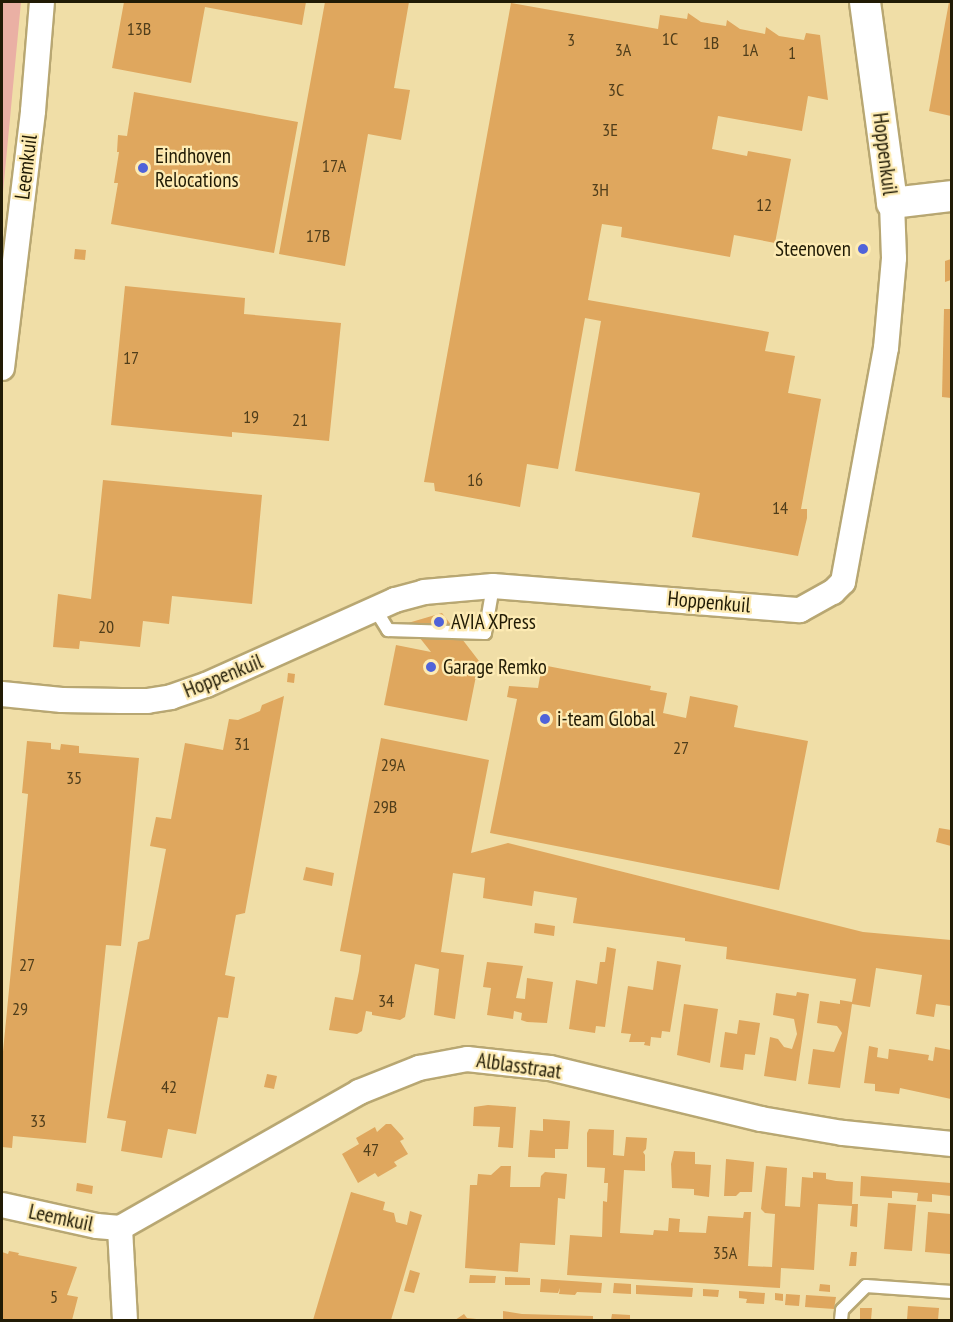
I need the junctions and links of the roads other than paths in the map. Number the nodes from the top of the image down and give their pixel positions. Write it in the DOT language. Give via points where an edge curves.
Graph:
graph roads {
  1 [pos="42,2"];
  2 [pos="865,2"];
  3 [pos="951,196"];
  4 [pos="892,203"];
  5 [pos="2,368"];
  6 [pos="493,586"];
  7 [pos="375,609"];
  8 [pos="2,694"];
  9 [pos="951,1144"];
  10 [pos="2,1205"];
  11 [pos="120,1228"];
  12 [pos="951,1292"];
  13 [pos="125,1320"];
  14 [pos="841,1320"];
  1 -- 5 [label="street, Leemkuil"];
  2 -- 4 [label="street, Hoppenkuil"];
  3 -- 4 [label="street"];
  4 -- 6 [label="street, Hoppenkuil" via="894,258 886,348 843,582 800,610"];
  6 -- 7 [label="street, Hoppenkuil" via="424,592"];
  6 -- 7 [label="lane" via="485,633 388,630"];
  7 -- 8 [label="street, Hoppenkuil" via="171,697 147,701 62,700"];
  9 -- 11 [label="street, Alblasstraat" via="843,1133 761,1119 550,1068 467,1059 419,1068 359,1092"];
  10 -- 11 [label="street, Leemkuil"];
  11 -- 13 [label="street"];
  12 -- 14 [label="lane" via="866,1286 842,1310"];
}
